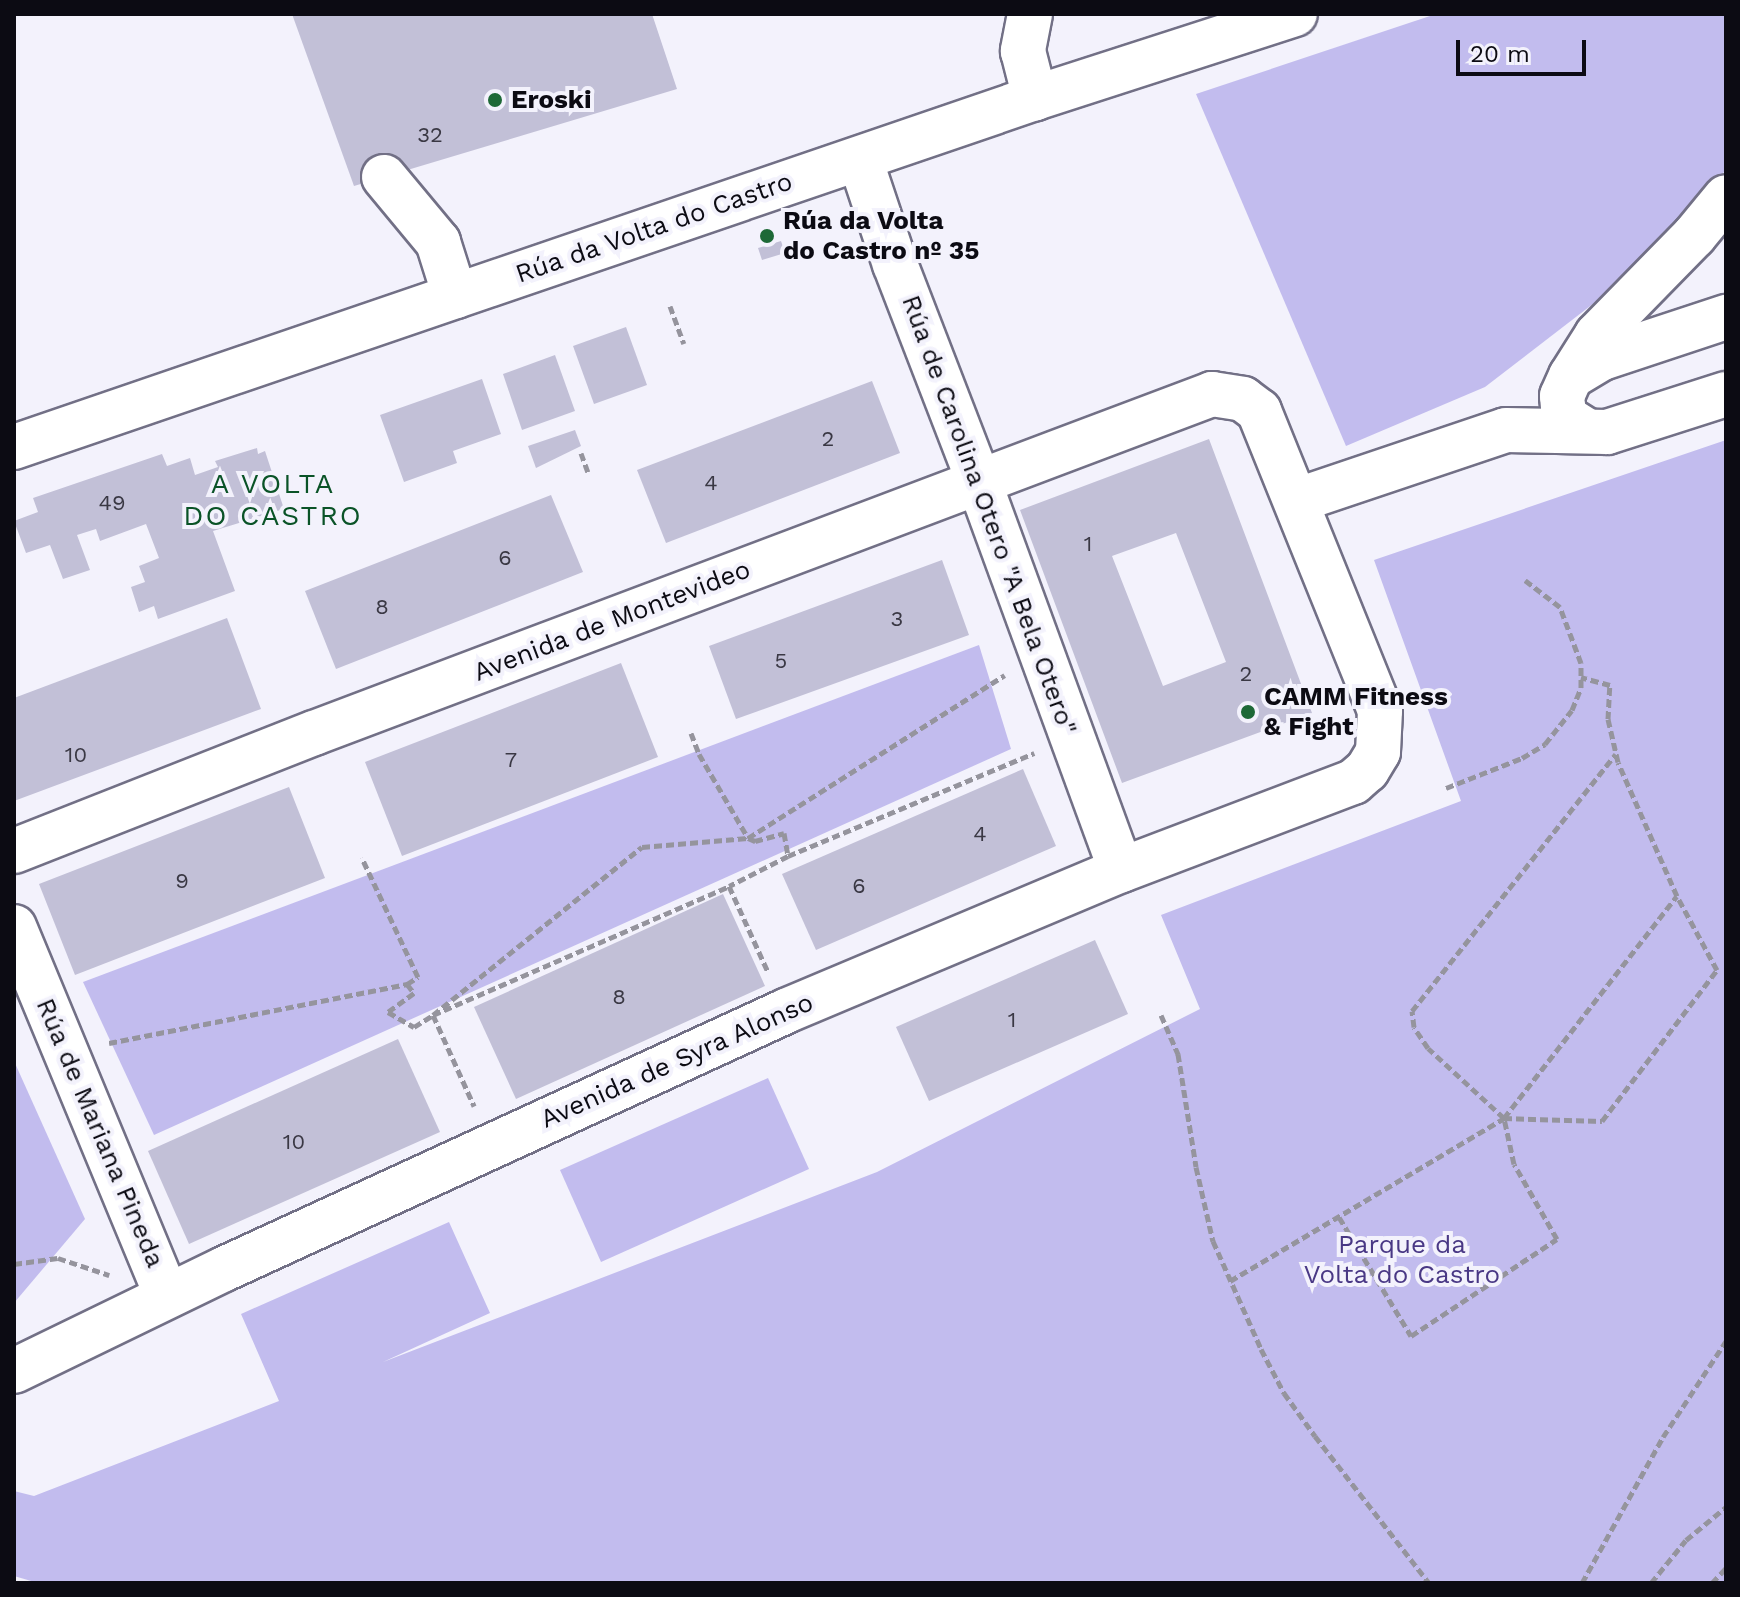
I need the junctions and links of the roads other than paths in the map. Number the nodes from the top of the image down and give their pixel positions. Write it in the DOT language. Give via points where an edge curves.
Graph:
graph roads {
  1 [pos="1030,14"];
  2 [pos="1295,14"];
  3 [pos="1035,98"];
  4 [pos="860,159"];
  5 [pos="384,177"];
  6 [pos="1726,197"];
  7 [pos="455,296"];
  8 [pos="1726,317"];
  9 [pos="1571,376"];
  10 [pos="1726,394"];
  11 [pos="1506,430"];
  12 [pos="1587,431"];
  13 [pos="14,447"];
  14 [pos="979,482"];
  15 [pos="1298,500"];
  16 [pos="14,851"];
  17 [pos="1121,870"];
  18 [pos="14,927"];
  19 [pos="167,1296"];
  20 [pos="14,1371"];
  1 -- 3 [label="street" via="1023,51"];
  2 -- 3 [label="street, Rúa da Volta do Castro"];
  3 -- 4 [label="street, Rúa da Volta do Castro"];
  4 -- 7 [label="street, Rúa da Volta do Castro"];
  4 -- 14 [label="street, Rúa de Carolina Otero \"A Bela Otero\""];
  5 -- 7 [label="street" via="438,242"];
  6 -- 9 [label="street" via="1597,335"];
  7 -- 13 [label="street, Rúa da Volta do Castro"];
  8 -- 9 [label="street" via="1602,358"];
  9 -- 11 [label="street"];
  9 -- 12 [label="street" via="1563,407 1574,426"];
  10 -- 12 [label="street" via="1625,428"];
  11 -- 12 [label="street"];
  11 -- 15 [label="street"];
  14 -- 15 [label="street, Avenida de Montevideo" via="1212,394 1235,397 1259,411"];
  14 -- 16 [label="street, Avenida de Montevideo"];
  14 -- 17 [label="street, Rúa de Carolina Otero \"A Bela Otero\""];
  15 -- 17 [label="street, Avenida de Syra Alonso" via="1380,711 1378,752 1353,782"];
  17 -- 19 [label="street, Avenida de Syra Alonso" via="745,1029"];
  18 -- 19 [label="street, Rúa de Mariana Pineda"];
  19 -- 20 [label="street, Avenida de Syra Alonso"];
}
